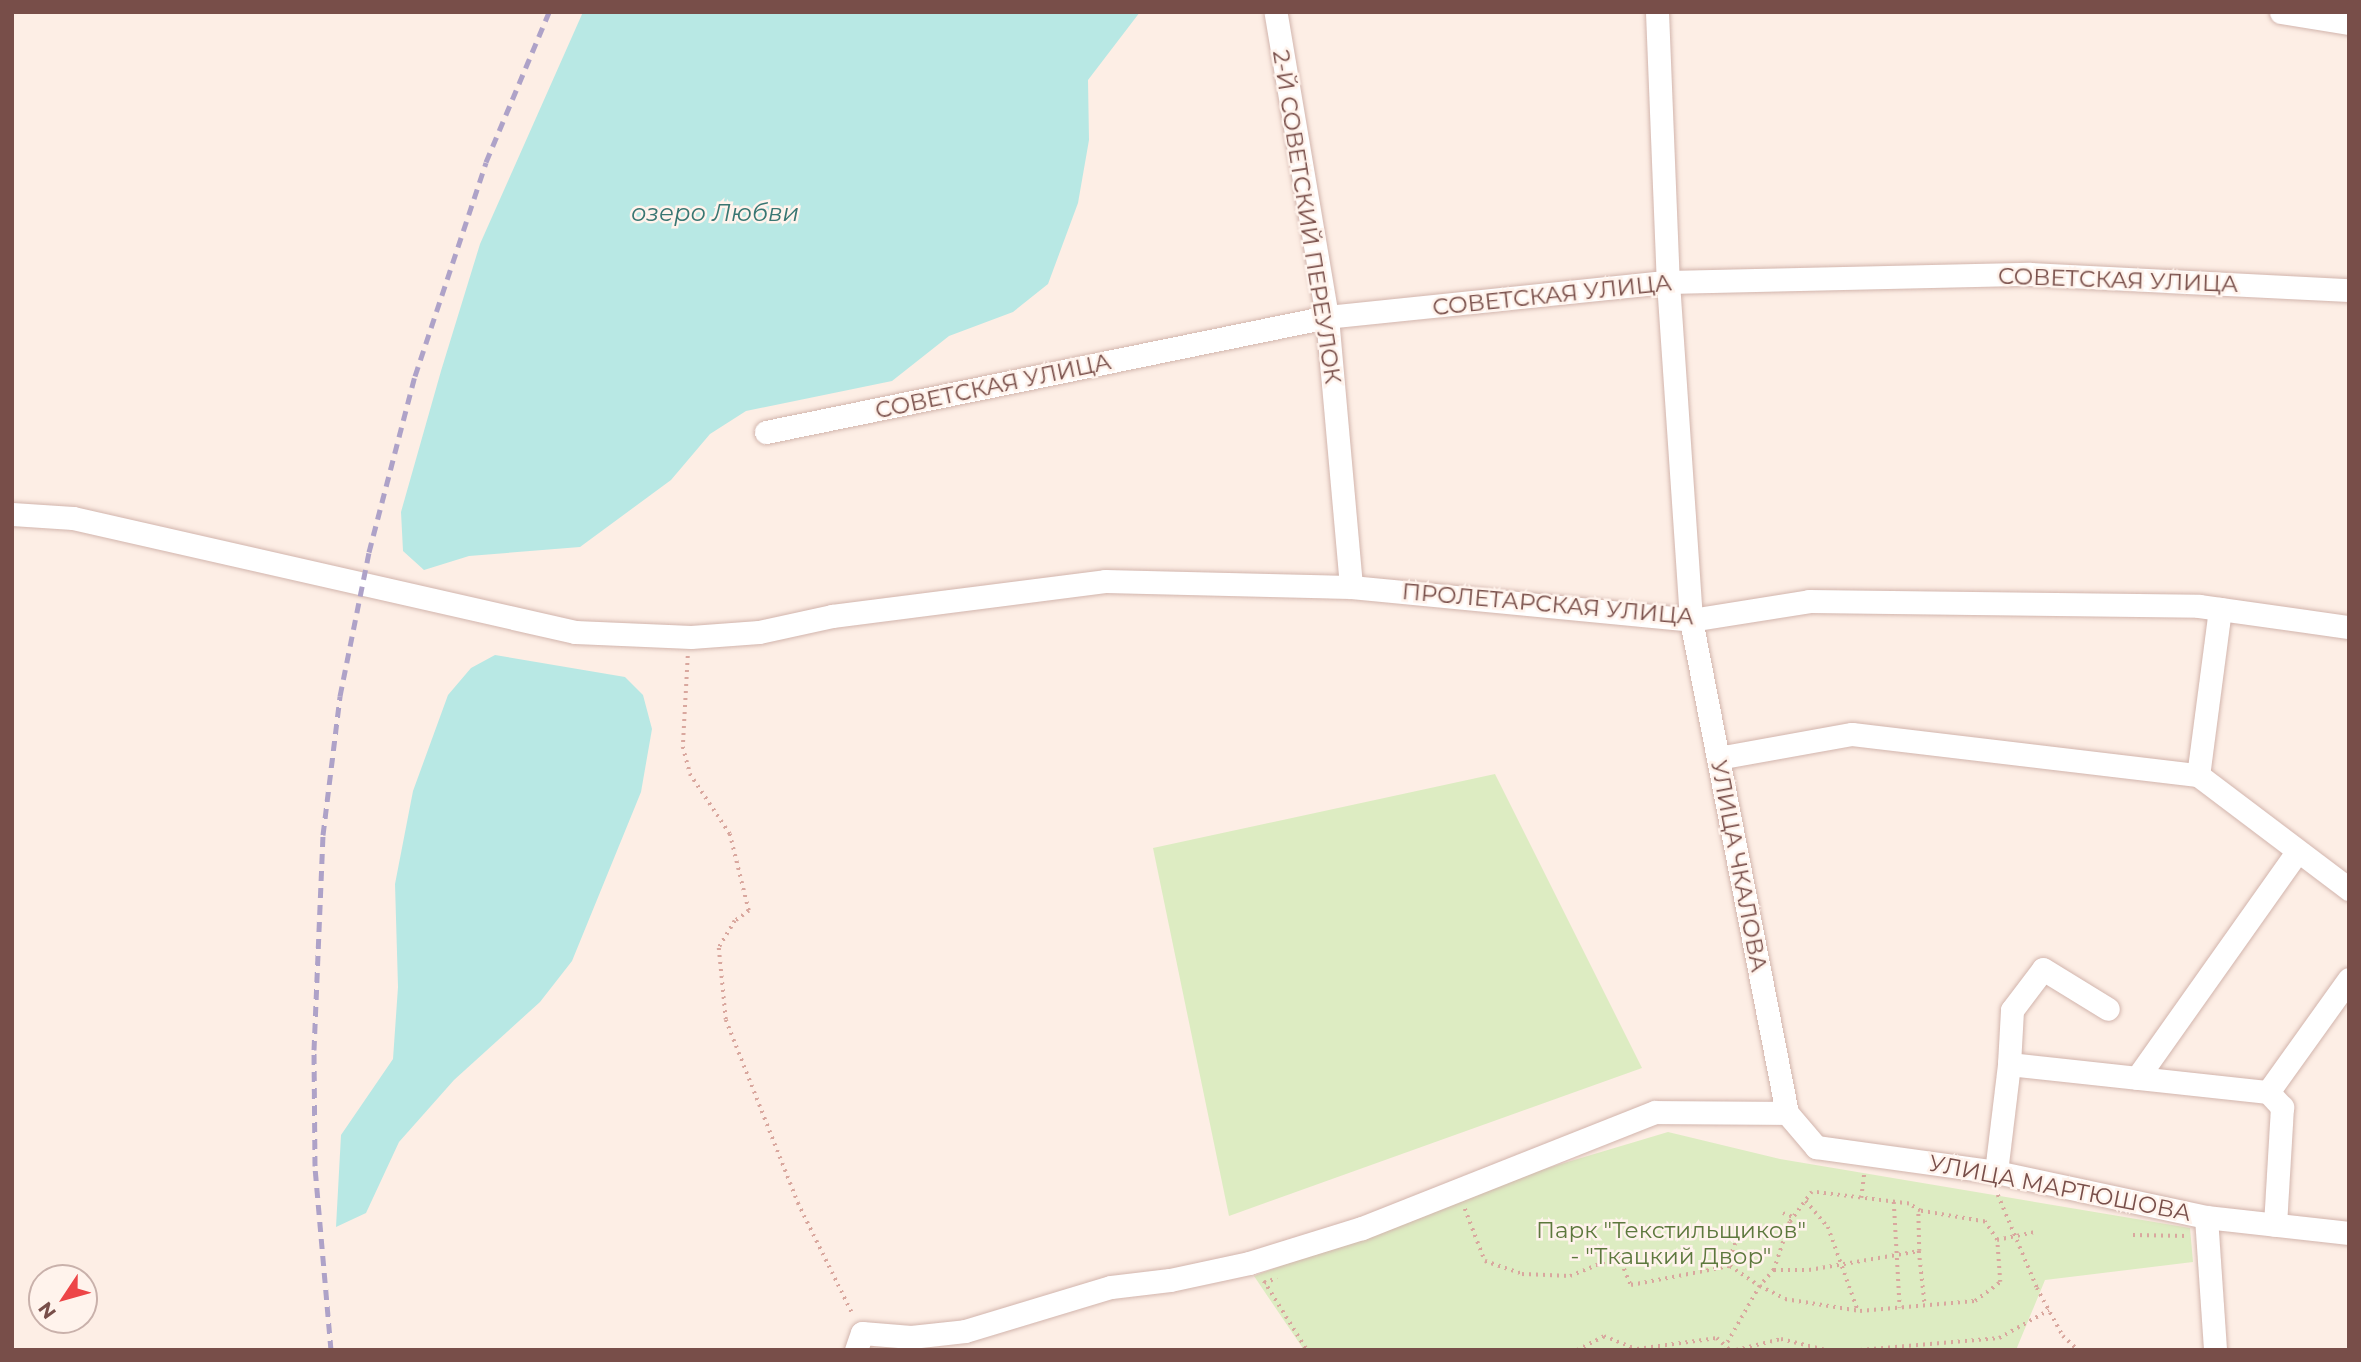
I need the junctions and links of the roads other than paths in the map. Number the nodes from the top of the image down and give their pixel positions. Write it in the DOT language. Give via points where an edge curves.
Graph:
graph roads {
  1 [pos="1657,12"];
  2 [pos="2281,12"];
  3 [pos="1276,15"];
  4 [pos="2349,23"];
  5 [pos="1668,282"];
  6 [pos="2349,290"];
  7 [pos="1327,317"];
  8 [pos="766,432"];
  9 [pos="12,514"];
  10 [pos="1351,587"];
  11 [pos="2220,609"];
  12 [pos="1692,620"];
  13 [pos="2349,627"];
  14 [pos="1718,758"];
  15 [pos="2198,775"];
  16 [pos="2297,852"];
  17 [pos="2349,889"];
  18 [pos="2349,979"];
  19 [pos="2108,1009"];
  20 [pos="2009,1064"];
  21 [pos="2137,1078"];
  22 [pos="2268,1092"];
  23 [pos="1787,1113"];
  24 [pos="1996,1172"];
  25 [pos="2206,1217"];
  26 [pos="2275,1224"];
  27 [pos="2349,1233"];
  28 [pos="859,1341"];
  29 [pos="2215,1350"];
  1 -- 5 [label="street, УЛИЦА ЧКАЛОВА"];
  2 -- 4 [label="street"];
  3 -- 7 [label="street, 2-Й СОВЕТСКИЙ ПЕРЕУЛОК"];
  5 -- 6 [label="street, СОВЕТСКАЯ УЛИЦА" via="2030,274"];
  5 -- 7 [label="street, СОВЕТСКАЯ УЛИЦА"];
  5 -- 12 [label="street, УЛИЦА ЧКАЛОВА"];
  7 -- 8 [label="street, СОВЕТСКАЯ УЛИЦА"];
  7 -- 10 [label="street, 2-Й СОВЕТСКИЙ ПЕРЕУЛОК"];
  9 -- 10 [label="street, ПРОЛЕТАРСКАЯ УЛИЦА" via="98,523 575,632 691,637 759,632 832,616 1105,580"];
  10 -- 12 [label="street, ПРОЛЕТАРСКАЯ УЛИЦА"];
  11 -- 12 [label="street, ПРОЛЕТАРСКАЯ УЛИЦА" via="1809,601"];
  11 -- 13 [label="street, ПРОЛЕТАРСКАЯ УЛИЦА"];
  11 -- 15 [label="street"];
  12 -- 14 [label="street, УЛИЦА ЧКАЛОВА"];
  14 -- 15 [label="street" via="1852,734"];
  14 -- 23 [label="street, УЛИЦА ЧКАЛОВА"];
  15 -- 16 [label="street"];
  16 -- 17 [label="street"];
  16 -- 21 [label="street"];
  18 -- 22 [label="street"];
  19 -- 20 [label="street" via="2043,970 2012,1010"];
  20 -- 21 [label="street"];
  20 -- 24 [label="street"];
  21 -- 22 [label="street"];
  22 -- 26 [label="street" via="2282,1107"];
  23 -- 24 [label="street, УЛИЦА МАРТЮШОВА" via="1816,1147"];
  23 -- 28 [label="street" via="1655,1112 1362,1228 1264,1258 1170,1280 1111,1287 965,1331"];
  24 -- 25 [label="street, УЛИЦА МАРТЮШОВА"];
  25 -- 26 [label="street, УЛИЦА МАРТЮШОВА"];
  25 -- 29 [label="street"];
  26 -- 27 [label="street, УЛИЦА МАРТЮШОВА"];
}
